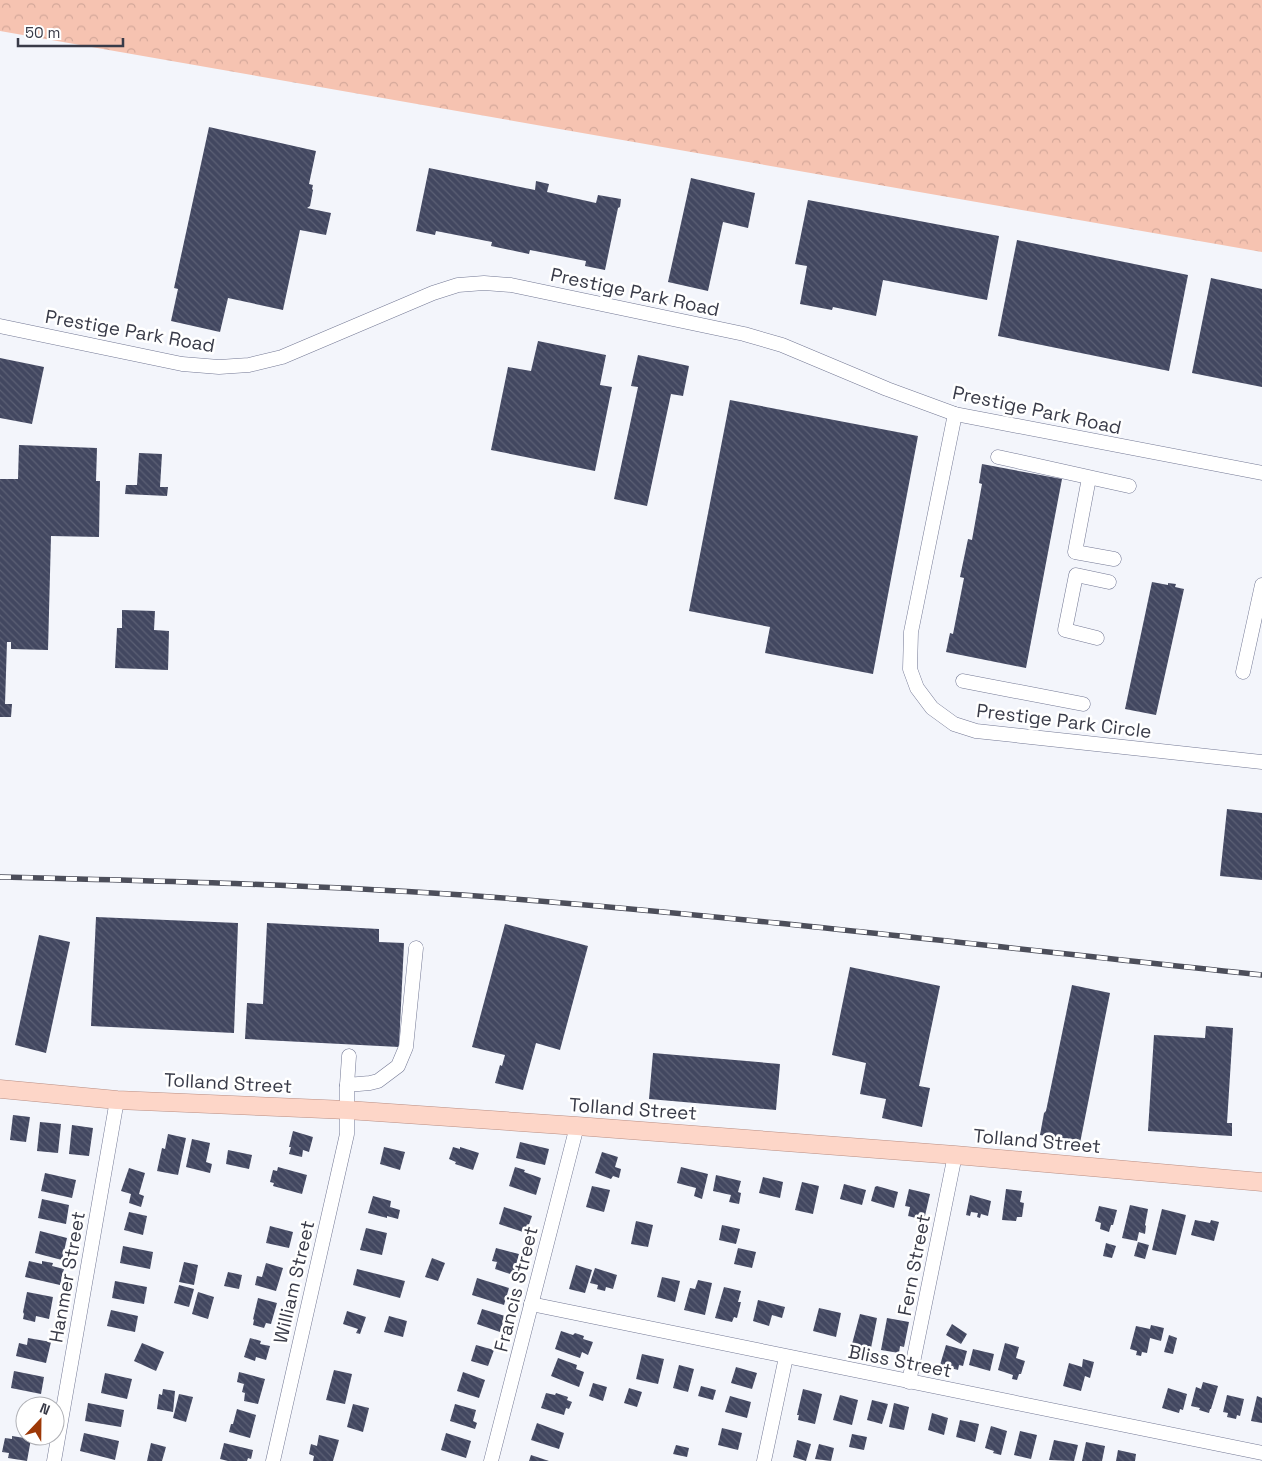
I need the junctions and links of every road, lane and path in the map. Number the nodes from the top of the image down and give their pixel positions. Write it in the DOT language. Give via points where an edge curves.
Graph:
graph roads {
  1 [pos="0,326"];
  2 [pos="955,414"];
  3 [pos="998,457"];
  4 [pos="1262,473"];
  5 [pos="1089,478"];
  6 [pos="1129,486"];
  7 [pos="1114,560"];
  8 [pos="1109,582"];
  9 [pos="1262,585"];
  10 [pos="1097,638"];
  11 [pos="1243,672"];
  12 [pos="963,681"];
  13 [pos="1083,704"];
  14 [pos="1262,762"];
  15 [pos="416,948"];
  16 [pos="349,1056"];
  17 [pos="347,1085"];
  18 [pos="0,1088"];
  19 [pos="117,1100"];
  20 [pos="347,1110"];
  21 [pos="577,1126"];
  22 [pos="955,1156"];
  23 [pos="1262,1182"];
  24 [pos="531,1304"];
  25 [pos="786,1357"];
  26 [pos="909,1382"];
  27 [pos="1262,1454"];
  28 [pos="54,1461"];
  29 [pos="273,1461"];
  30 [pos="491,1461"];
  31 [pos="764,1461"];
  1 -- 2 [label="street, Prestige Park Road" via="182,364 249,365 282,357 433,293 458,285 484,283 744,334 782,345"];
  2 -- 4 [label="street, Prestige Park Road"];
  2 -- 14 [label="street, Prestige Park Circle" via="911,632 910,669 917,688 932,708 954,724 976,731"];
  3 -- 5 [label="street"];
  5 -- 6 [label="street"];
  5 -- 7 [label="street" via="1075,552"];
  8 -- 10 [label="street" via="1076,575 1064,630"];
  9 -- 11 [label="street"];
  12 -- 13 [label="street"];
  15 -- 17 [label="street" via="406,1047 398,1066 378,1081"];
  16 -- 17 [label="street, William Street"];
  17 -- 20 [label="street, William Street"];
  18 -- 19 [label="main road, Tolland Street"];
  19 -- 20 [label="main road, Tolland Street"];
  19 -- 28 [label="street, Hanmer Street"];
  20 -- 21 [label="main road, Tolland Street"];
  20 -- 29 [label="street, William Street" via="347,1134"];
  21 -- 22 [label="main road, Tolland Street"];
  21 -- 24 [label="street, Francis Street"];
  22 -- 23 [label="main road, Tolland Street"];
  22 -- 26 [label="street, Fern Street"];
  24 -- 25 [label="street, Bliss Street"];
  24 -- 30 [label="street, Francis Street"];
  25 -- 26 [label="street, Bliss Street"];
  25 -- 31 [label="street"];
  26 -- 27 [label="street, Bliss Street"];
}
